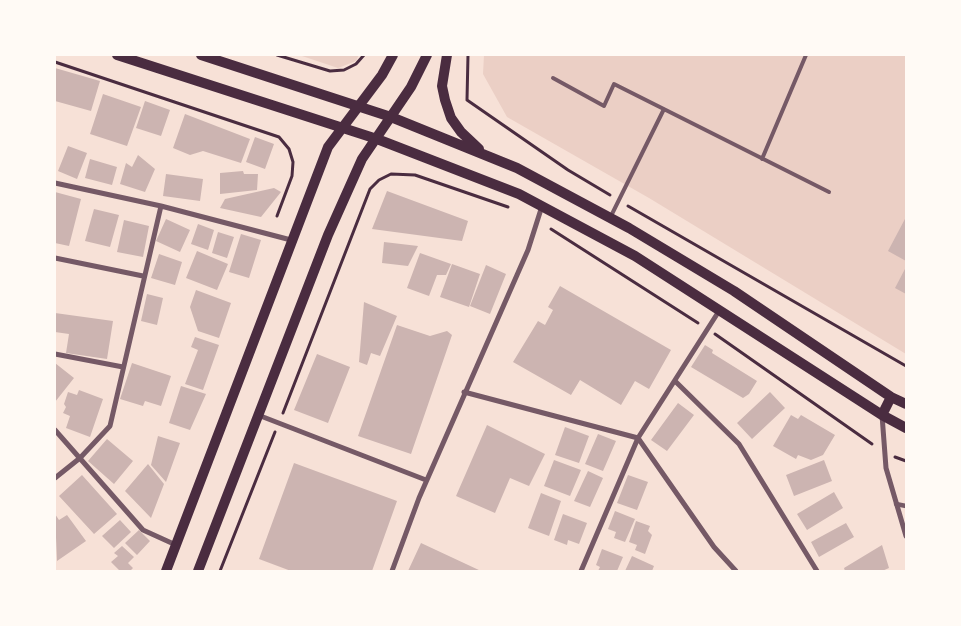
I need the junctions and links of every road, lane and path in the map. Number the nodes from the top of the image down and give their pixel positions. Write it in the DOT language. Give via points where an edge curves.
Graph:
graph roads {
  1 [pos="117,55"];
  2 [pos="200,55"];
  3 [pos="277,55"];
  4 [pos="364,55"];
  5 [pos="393,55"];
  6 [pos="428,55"];
  7 [pos="447,55"];
  8 [pos="468,55"];
  9 [pos="806,55"];
  10 [pos="55,62"];
  11 [pos="553,78"];
  12 [pos="359,106"];
  13 [pos="664,108"];
  14 [pos="391,117"];
  15 [pos="343,127"];
  16 [pos="377,139"];
  17 [pos="484,153"];
  18 [pos="762,158"];
  19 [pos="55,183"];
  20 [pos="829,192"];
  21 [pos="620,201"];
  22 [pos="542,205"];
  23 [pos="161,206"];
  24 [pos="510,208"];
  25 [pos="278,216"];
  26 [pos="610,218"];
  27 [pos="537,220"];
  28 [pos="291,240"];
  29 [pos="55,258"];
  30 [pos="143,276"];
  31 [pos="719,311"];
  32 [pos="708,329"];
  33 [pos="55,354"];
  34 [pos="906,366"];
  35 [pos="123,367"];
  36 [pos="675,381"];
  37 [pos="464,392"];
  38 [pos="890,397"];
  39 [pos="906,404"];
  40 [pos="258,415"];
  41 [pos="882,415"];
  42 [pos="279,422"];
  43 [pos="906,428"];
  44 [pos="55,430"];
  45 [pos="638,438"];
  46 [pos="885,452"];
  47 [pos="80,458"];
  48 [pos="906,461"];
  49 [pos="55,478"];
  50 [pos="426,480"];
  51 [pos="896,504"];
  52 [pos="906,506"];
  53 [pos="906,536"];
  54 [pos="176,545"];
  55 [pos="166,571"];
  56 [pos="199,571"];
  57 [pos="220,571"];
  58 [pos="392,571"];
  59 [pos="581,571"];
  60 [pos="736,571"];
  61 [pos="817,571"];
  1 -- 15 [label="main road"];
  2 -- 12 [label="main road"];
  3 -- 4 [label="path" via="330,71 344,70"];
  5 -- 12 [label="main road"];
  6 -- 14 [label="main road"];
  7 -- 17 [label="main road" via="442,86 451,118"];
  8 -- 21 [label="path" via="467,100 568,170"];
  9 -- 18 [label="lane"];
  10 -- 25 [label="path" via="279,137 289,149 293,162 292,176"];
  11 -- 13 [label="lane" via="604,106 614,84"];
  12 -- 14 [label="main road"];
  12 -- 15 [label="main road"];
  13 -- 18 [label="lane"];
  13 -- 21 [label="lane"];
  14 -- 16 [label="main road"];
  14 -- 17 [label="main road"];
  15 -- 16 [label="main road"];
  15 -- 28 [label="main road" via="328,147"];
  16 -- 22 [label="main road"];
  16 -- 40 [label="main road" via="362,159 328,234"];
  17 -- 26 [label="main road"];
  18 -- 20 [label="lane"];
  19 -- 23 [label="street"];
  21 -- 26 [label="lane"];
  21 -- 34 [label="path"];
  22 -- 27 [label="street"];
  22 -- 31 [label="main road" via="635,256"];
  23 -- 28 [label="street"];
  23 -- 30 [label="street"];
  24 -- 42 [label="path" via="415,175 391,174 379,180 370,190"];
  26 -- 38 [label="main road" via="734,291"];
  27 -- 32 [label="path"];
  27 -- 37 [label="street" via="528,250"];
  28 -- 54 [label="main road"];
  29 -- 30 [label="street"];
  30 -- 35 [label="street"];
  31 -- 32 [label="street"];
  31 -- 41 [label="main road"];
  32 -- 36 [label="street"];
  32 -- 46 [label="path"];
  33 -- 35 [label="street"];
  35 -- 47 [label="street" via="110,426"];
  36 -- 45 [label="street"];
  36 -- 61 [label="street" via="739,444"];
  37 -- 45 [label="street"];
  37 -- 50 [label="street"];
  38 -- 39 [label="main road"];
  38 -- 41 [label="main road"];
  40 -- 42 [label="street"];
  40 -- 56 [label="main road"];
  41 -- 43 [label="main road"];
  41 -- 46 [label="street"];
  42 -- 50 [label="street"];
  42 -- 57 [label="path"];
  44 -- 47 [label="street"];
  45 -- 59 [label="street"];
  45 -- 60 [label="street" via="714,547"];
  46 -- 48 [label="path"];
  46 -- 51 [label="street"];
  47 -- 49 [label="street"];
  47 -- 54 [label="street" via="143,530"];
  50 -- 58 [label="street"];
  51 -- 52 [label="street"];
  51 -- 53 [label="street"];
  54 -- 55 [label="main road"];
}
